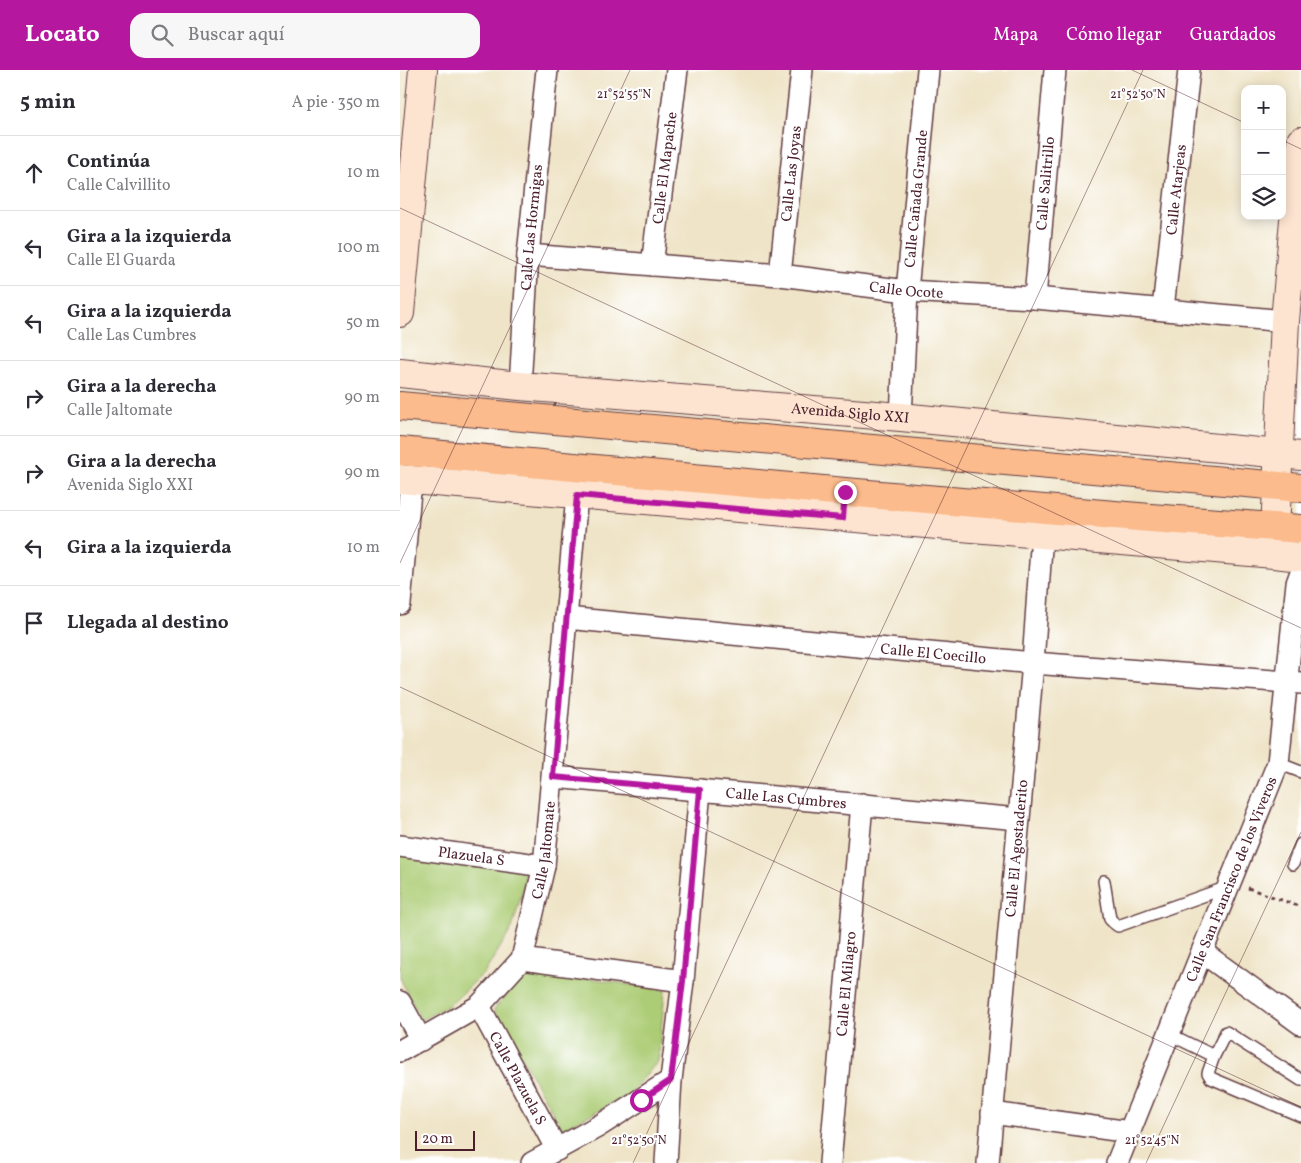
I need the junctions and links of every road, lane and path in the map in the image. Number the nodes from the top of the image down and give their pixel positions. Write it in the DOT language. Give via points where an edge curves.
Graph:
graph roads {
  1 [pos="423,70"];
  2 [pos="547,70"];
  3 [pos="677,70"];
  4 [pos="802,70"];
  5 [pos="928,70"];
  6 [pos="1055,70"];
  7 [pos="1188,70"];
  8 [pos="1301,141"];
  9 [pos="528,255"];
  10 [pos="652,265"];
  11 [pos="780,276"];
  12 [pos="907,291"];
  13 [pos="1035,298"];
  14 [pos="1163,309"];
  15 [pos="400,313"];
  16 [pos="1285,321"];
  17 [pos="400,374"];
  18 [pos="520,386"];
  19 [pos="400,406"];
  20 [pos="901,417"];
  21 [pos="1105,437"];
  22 [pos="400,451"];
  23 [pos="1290,455"];
  24 [pos="1100,470"];
  25 [pos="406,479"];
  26 [pos="1289,487"];
  27 [pos="577,495"];
  28 [pos="844,505"];
  29 [pos="1288,527"];
  30 [pos="1042,534"];
  31 [pos="1274,554"];
  32 [pos="1300,570"];
  33 [pos="400,604"];
  34 [pos="566,618"];
  35 [pos="1033,663"];
  36 [pos="1294,683"];
  37 [pos="1278,763"];
  38 [pos="1301,772"];
  39 [pos="553,777"];
  40 [pos="700,790"];
  41 [pos="862,804"];
  42 [pos="1020,819"];
  43 [pos="1301,844"];
  44 [pos="400,846"];
  45 [pos="1293,864"];
  46 [pos="544,866"];
  47 [pos="1104,881"];
  48 [pos="1229,884"];
  49 [pos="1301,907"];
  50 [pos="1202,952"];
  51 [pos="522,960"];
  52 [pos="683,981"];
  53 [pos="400,1002"];
  54 [pos="480,1006"];
  55 [pos="1301,1024"];
  56 [pos="1169,1034"];
  57 [pos="421,1040"];
  58 [pos="400,1050"];
  59 [pos="1214,1056"];
  60 [pos="671,1080"];
  61 [pos="1301,1080"];
  62 [pos="992,1113"];
  63 [pos="1301,1116"];
  64 [pos="1130,1132"];
  65 [pos="557,1150"];
  66 [pos="532,1163"];
  67 [pos="666,1163"];
  68 [pos="830,1163"];
  69 [pos="988,1163"];
  70 [pos="1117,1163"];
  1 -- 15 [label="street"];
  2 -- 9 [label="street, Calle Las Hormigas"];
  3 -- 10 [label="street, Calle El Mapache"];
  4 -- 11 [label="street, Calle Las Joyas"];
  5 -- 12 [label="street, Calle Cañada Grande"];
  6 -- 13 [label="street, Calle Salitrillo"];
  7 -- 14 [label="street, Calle Atarjeas"];
  8 -- 16 [label="street"];
  9 -- 10 [label="street, Calle Ocote"];
  9 -- 18 [label="street, Calle Las Hormigas"];
  10 -- 11 [label="street, Calle Ocote"];
  11 -- 12 [label="street, Calle Ocote"];
  12 -- 13 [label="street, Calle Ocote"];
  12 -- 20 [label="street, Calle Cañada Grande"];
  13 -- 14 [label="street, Calle Ocote"];
  14 -- 16 [label="street, Calle Ocote"];
  16 -- 23 [label="street"];
  17 -- 18 [label="street, Avenida Siglo XXI"];
  18 -- 20 [label="street, Avenida Siglo XXI"];
  19 -- 24 [label="highway"];
  20 -- 21 [label="street, Avenida Siglo XXI"];
  21 -- 23 [label="street, Avenida Siglo XXI"];
  21 -- 24 [label="street"];
  22 -- 28 [label="highway"];
  23 -- 26 [label="street"];
  24 -- 26 [label="highway"];
  25 -- 27 [label="street"];
  25 -- 33 [label="street"];
  26 -- 29 [label="street"];
  27 -- 28 [label="street"];
  27 -- 34 [label="street, Calle Jaltomate"];
  28 -- 29 [label="highway"];
  28 -- 30 [label="street"];
  29 -- 31 [label="street"];
  30 -- 31 [label="street"];
  30 -- 35 [label="street, Calle El Agostaderito"];
  31 -- 32 [label="street"];
  32 -- 36 [label="street, Calle San Francisco de los Viveros"];
  34 -- 35 [label="street, Calle El Coecillo"];
  34 -- 39 [label="street, Calle Jaltomate"];
  35 -- 36 [label="street, Calle El Coecillo"];
  35 -- 42 [label="street, Calle El Agostaderito"];
  36 -- 37 [label="street, Calle San Francisco de los Viveros"];
  37 -- 38 [label="lane"];
  37 -- 48 [label="street, Calle San Francisco de los Viveros"];
  39 -- 40 [label="street, Calle Las Cumbres"];
  39 -- 46 [label="street, Calle Jaltomate"];
  40 -- 41 [label="street, Calle Las Cumbres"];
  40 -- 52 [label="street"];
  41 -- 42 [label="street, Calle Las Cumbres"];
  41 -- 68 [label="street, Calle El Milagro"];
  42 -- 62 [label="street, Calle El Agostaderito"];
  43 -- 45 [label="lane"];
  44 -- 46 [label="street, Plazuela S"];
  46 -- 51 [label="street, Calle Jaltomate"];
  47 -- 48 [label="lane" via="1110,918 1118,926"];
  48 -- 49 [label="path"];
  48 -- 50 [label="street, Calle San Francisco de los Viveros"];
  50 -- 55 [label="street"];
  50 -- 56 [label="street, Calle San Francisco de los Viveros"];
  51 -- 52 [label="street"];
  51 -- 54 [label="street, Calle Jaltomate"];
  52 -- 60 [label="street"];
  53 -- 57 [label="street"];
  54 -- 57 [label="street, Calle Jaltomate"];
  54 -- 65 [label="street, Calle Plazuela S"];
  56 -- 59 [label="lane"];
  56 -- 64 [label="street, Calle San Francisco de los Viveros"];
  57 -- 58 [label="street, Calle Jaltomate"];
  59 -- 61 [label="lane" via="1226,1032"];
  59 -- 63 [label="lane" via="1208,1074 1211,1078"];
  60 -- 65 [label="street"];
  60 -- 67 [label="street"];
  62 -- 64 [label="street"];
  62 -- 69 [label="street, Calle El Agostaderito"];
  64 -- 70 [label="street, Calle San Francisco de los Viveros"];
  65 -- 66 [label="street"];
}
